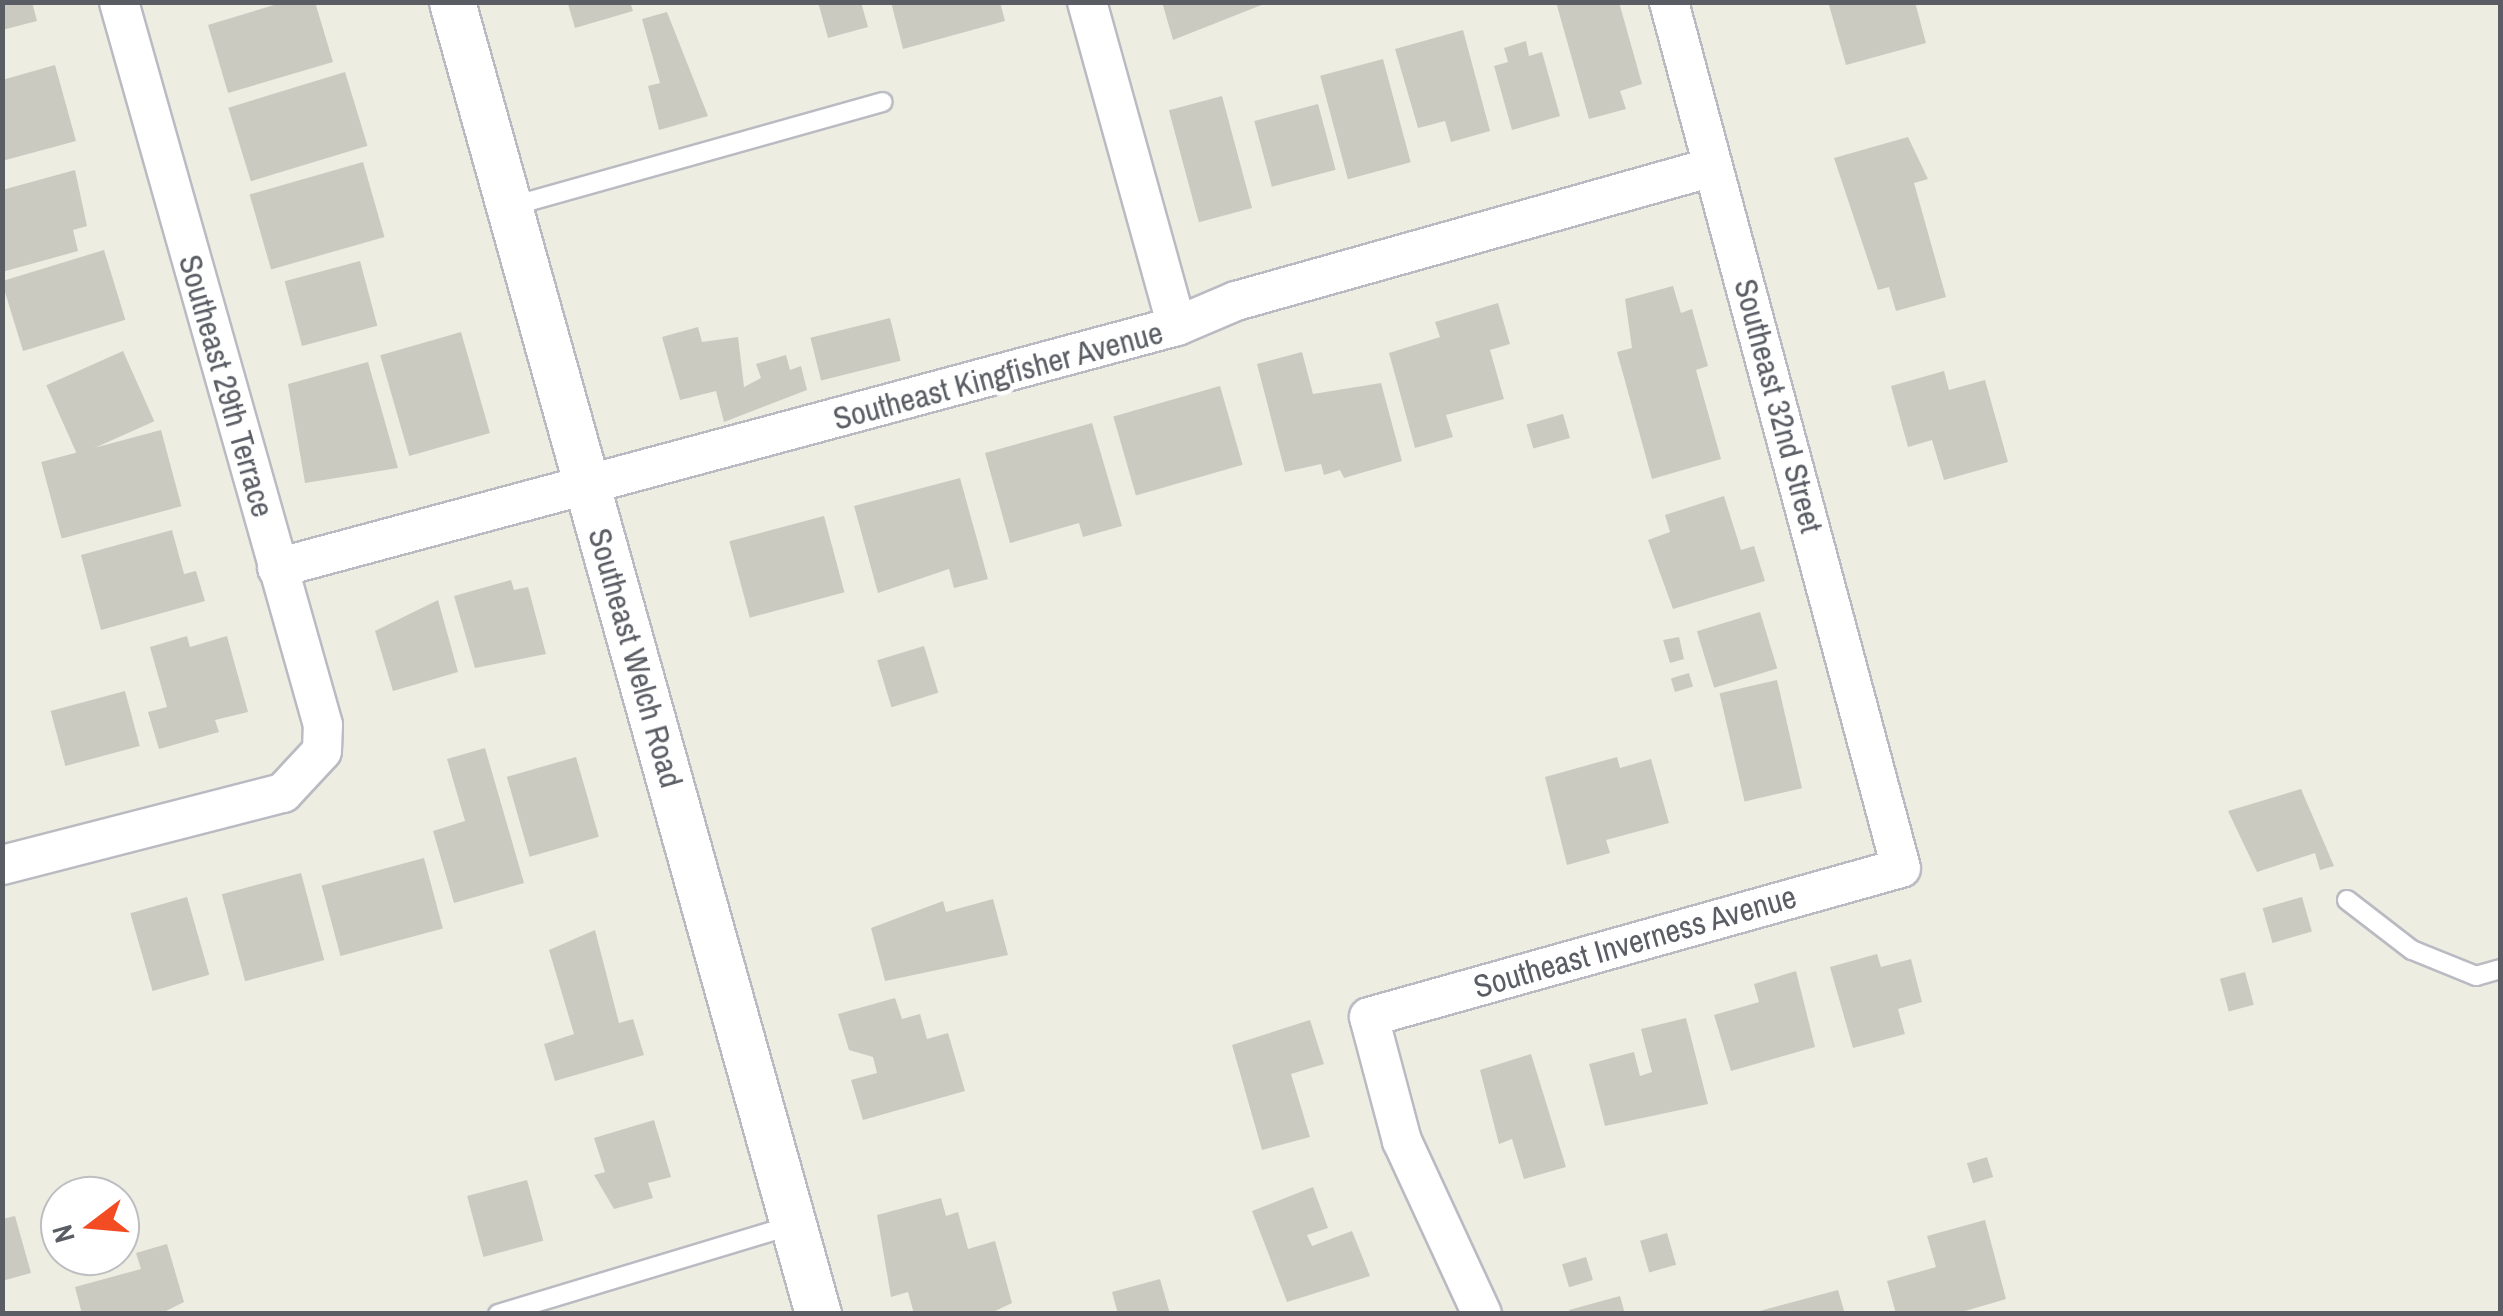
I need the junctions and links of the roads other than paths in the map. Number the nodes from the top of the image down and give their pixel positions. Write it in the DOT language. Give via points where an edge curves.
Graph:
graph roads {
  1 [pos="119,2"];
  2 [pos="452,2"];
  3 [pos="1087,2"];
  4 [pos="1669,2"];
  5 [pos="883,102"];
  6 [pos="1714,167"];
  7 [pos="509,207"];
  8 [pos="1177,326"];
  9 [pos="588,488"];
  10 [pos="277,568"];
  11 [pos="2,864"];
  12 [pos="1901,868"];
  13 [pos="2347,900"];
  14 [pos="2500,969"];
  15 [pos="793,1225"];
  16 [pos="498,1314"];
  17 [pos="818,1314"];
  18 [pos="1482,1314"];
  1 -- 10 [label="street, Southeast 29th Terrace"];
  2 -- 7 [label="street, Southeast Welch Road"];
  3 -- 8 [label="street"];
  4 -- 6 [label="street, Southeast 32nd Street"];
  5 -- 7 [label="lane"];
  6 -- 8 [label="street, Southeast Kingfisher Avenue" via="1236,301"];
  6 -- 12 [label="street, Southeast 32nd Street"];
  7 -- 9 [label="street, Southeast Welch Road"];
  8 -- 9 [label="street, Southeast Kingfisher Avenue"];
  9 -- 10 [label="street, Southeast Kingfisher Avenue"];
  9 -- 15 [label="street, Southeast Welch Road"];
  10 -- 11 [label="street, Southeast 29th Terrace" via="323,725 314,768 283,793"];
  12 -- 18 [label="street, Southeast Inverness Avenue" via="1369,1017 1402,1141"];
  13 -- 14 [label="lane" via="2412,950 2476,976"];
  15 -- 16 [label="lane"];
  15 -- 17 [label="street, Southeast Welch Road"];
}
